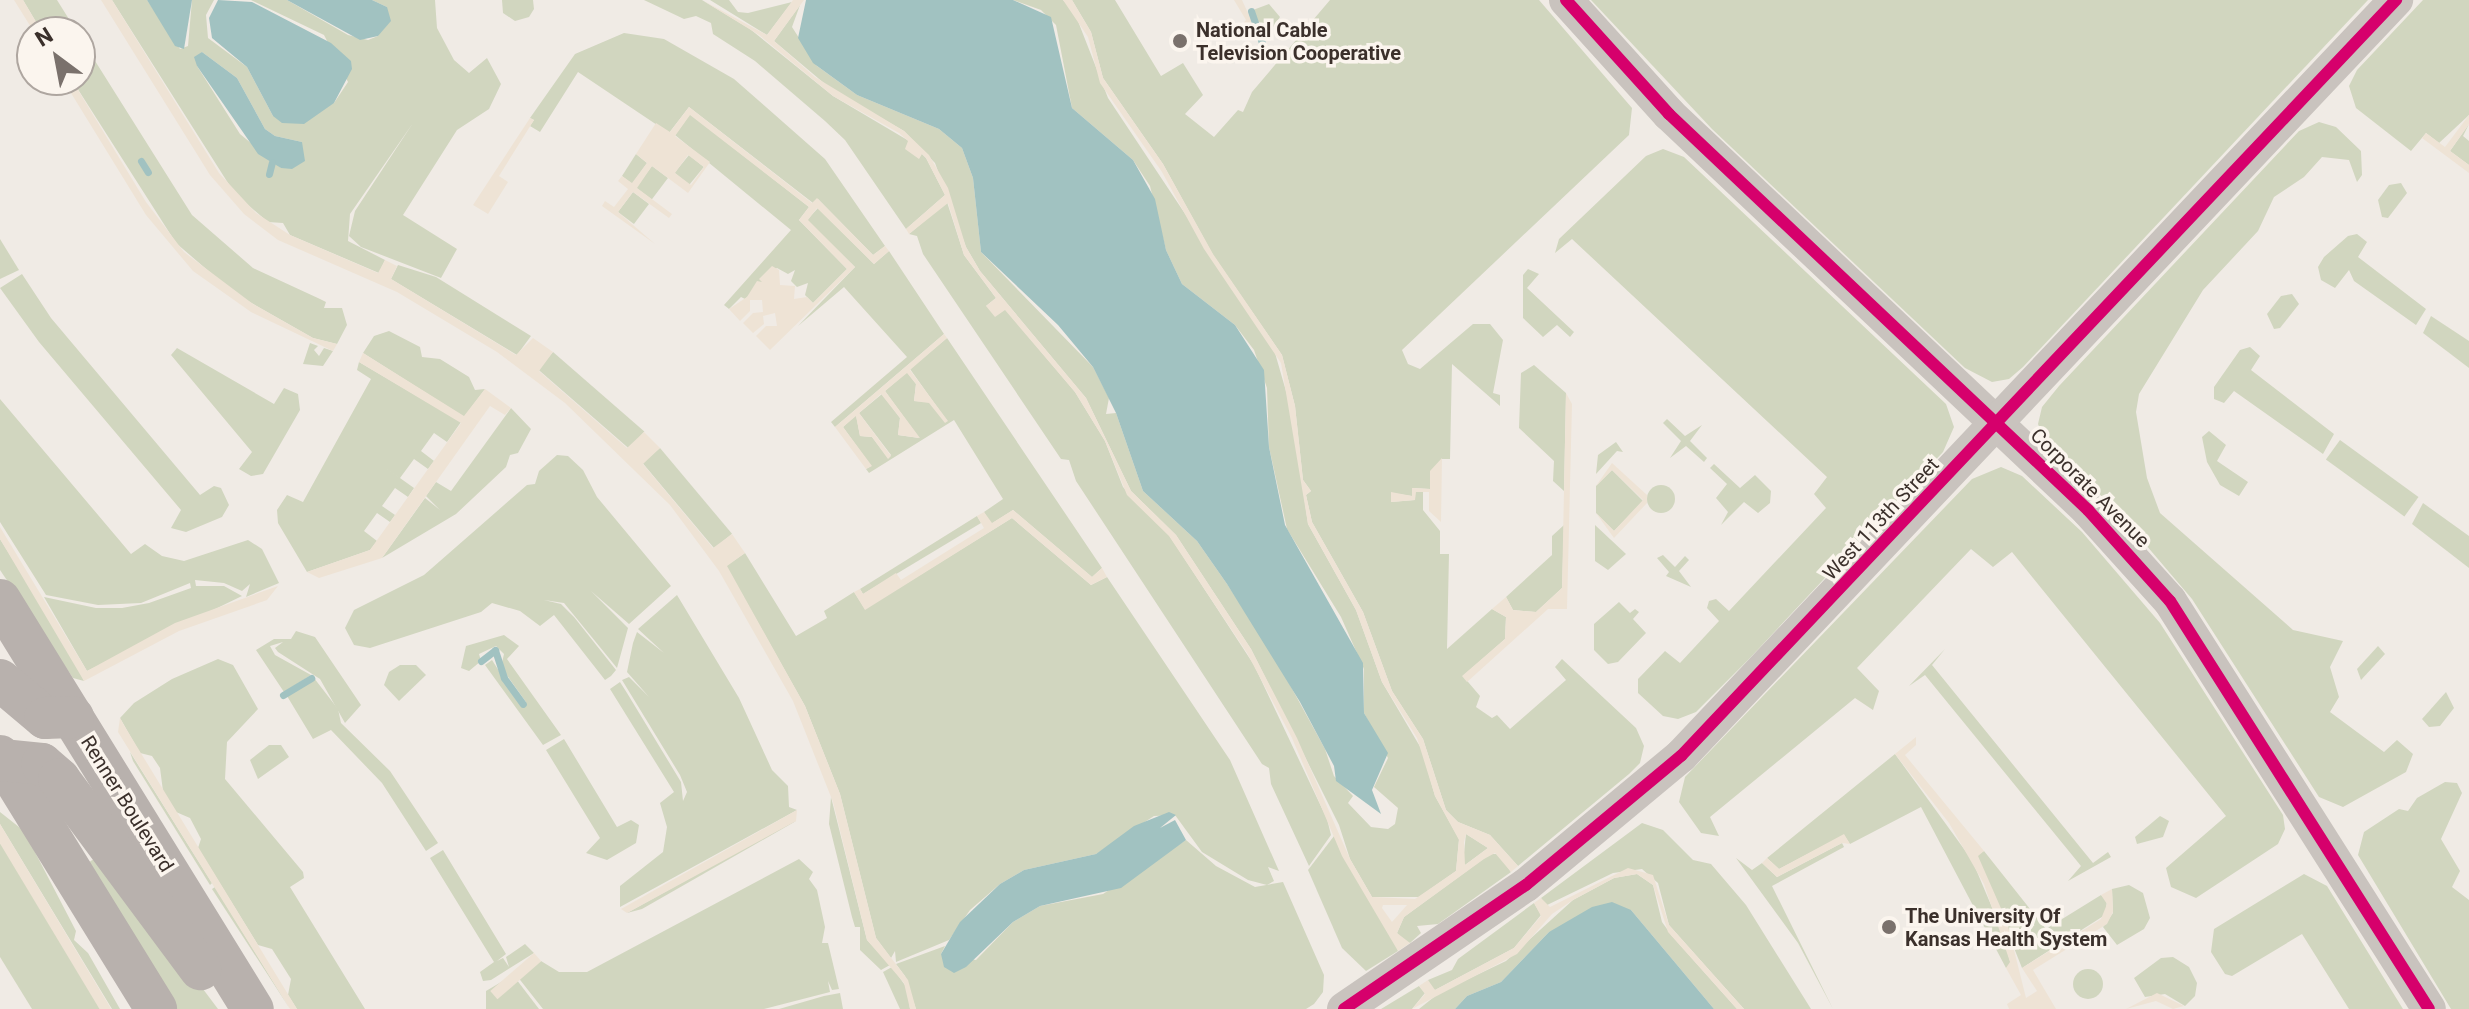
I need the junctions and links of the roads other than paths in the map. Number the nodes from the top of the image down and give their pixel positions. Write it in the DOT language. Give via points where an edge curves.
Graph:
graph roads {
  1 [pos="1566,0"];
  2 [pos="2396,0"];
  3 [pos="1997,425"];
  4 [pos="0,600"];
  5 [pos="0,680"];
  6 [pos="73,717"];
  7 [pos="1,758"];
  8 [pos="156,1009"];
  9 [pos="229,1009"];
  10 [pos="253,1009"];
  11 [pos="1344,1009"];
  12 [pos="2429,1009"];
  1 -- 3 [label="street, Corporate Avenue" via="1669,114"];
  2 -- 3 [label="street, West 113th Street"];
  3 -- 11 [label="street, West 113th Street" via="1759,678 1645,789 1460,933"];
  3 -- 12 [label="street, Corporate Avenue" via="2088,510 2185,621"];
  4 -- 6 [label="main road, Renner Boulevard"];
  5 -- 6 [label="main road" via="45,718"];
  6 -- 10 [label="main road, Renner Boulevard"];
  7 -- 8 [label="main road"];
  7 -- 9 [label="main road" via="42,764 59,779"];
}
